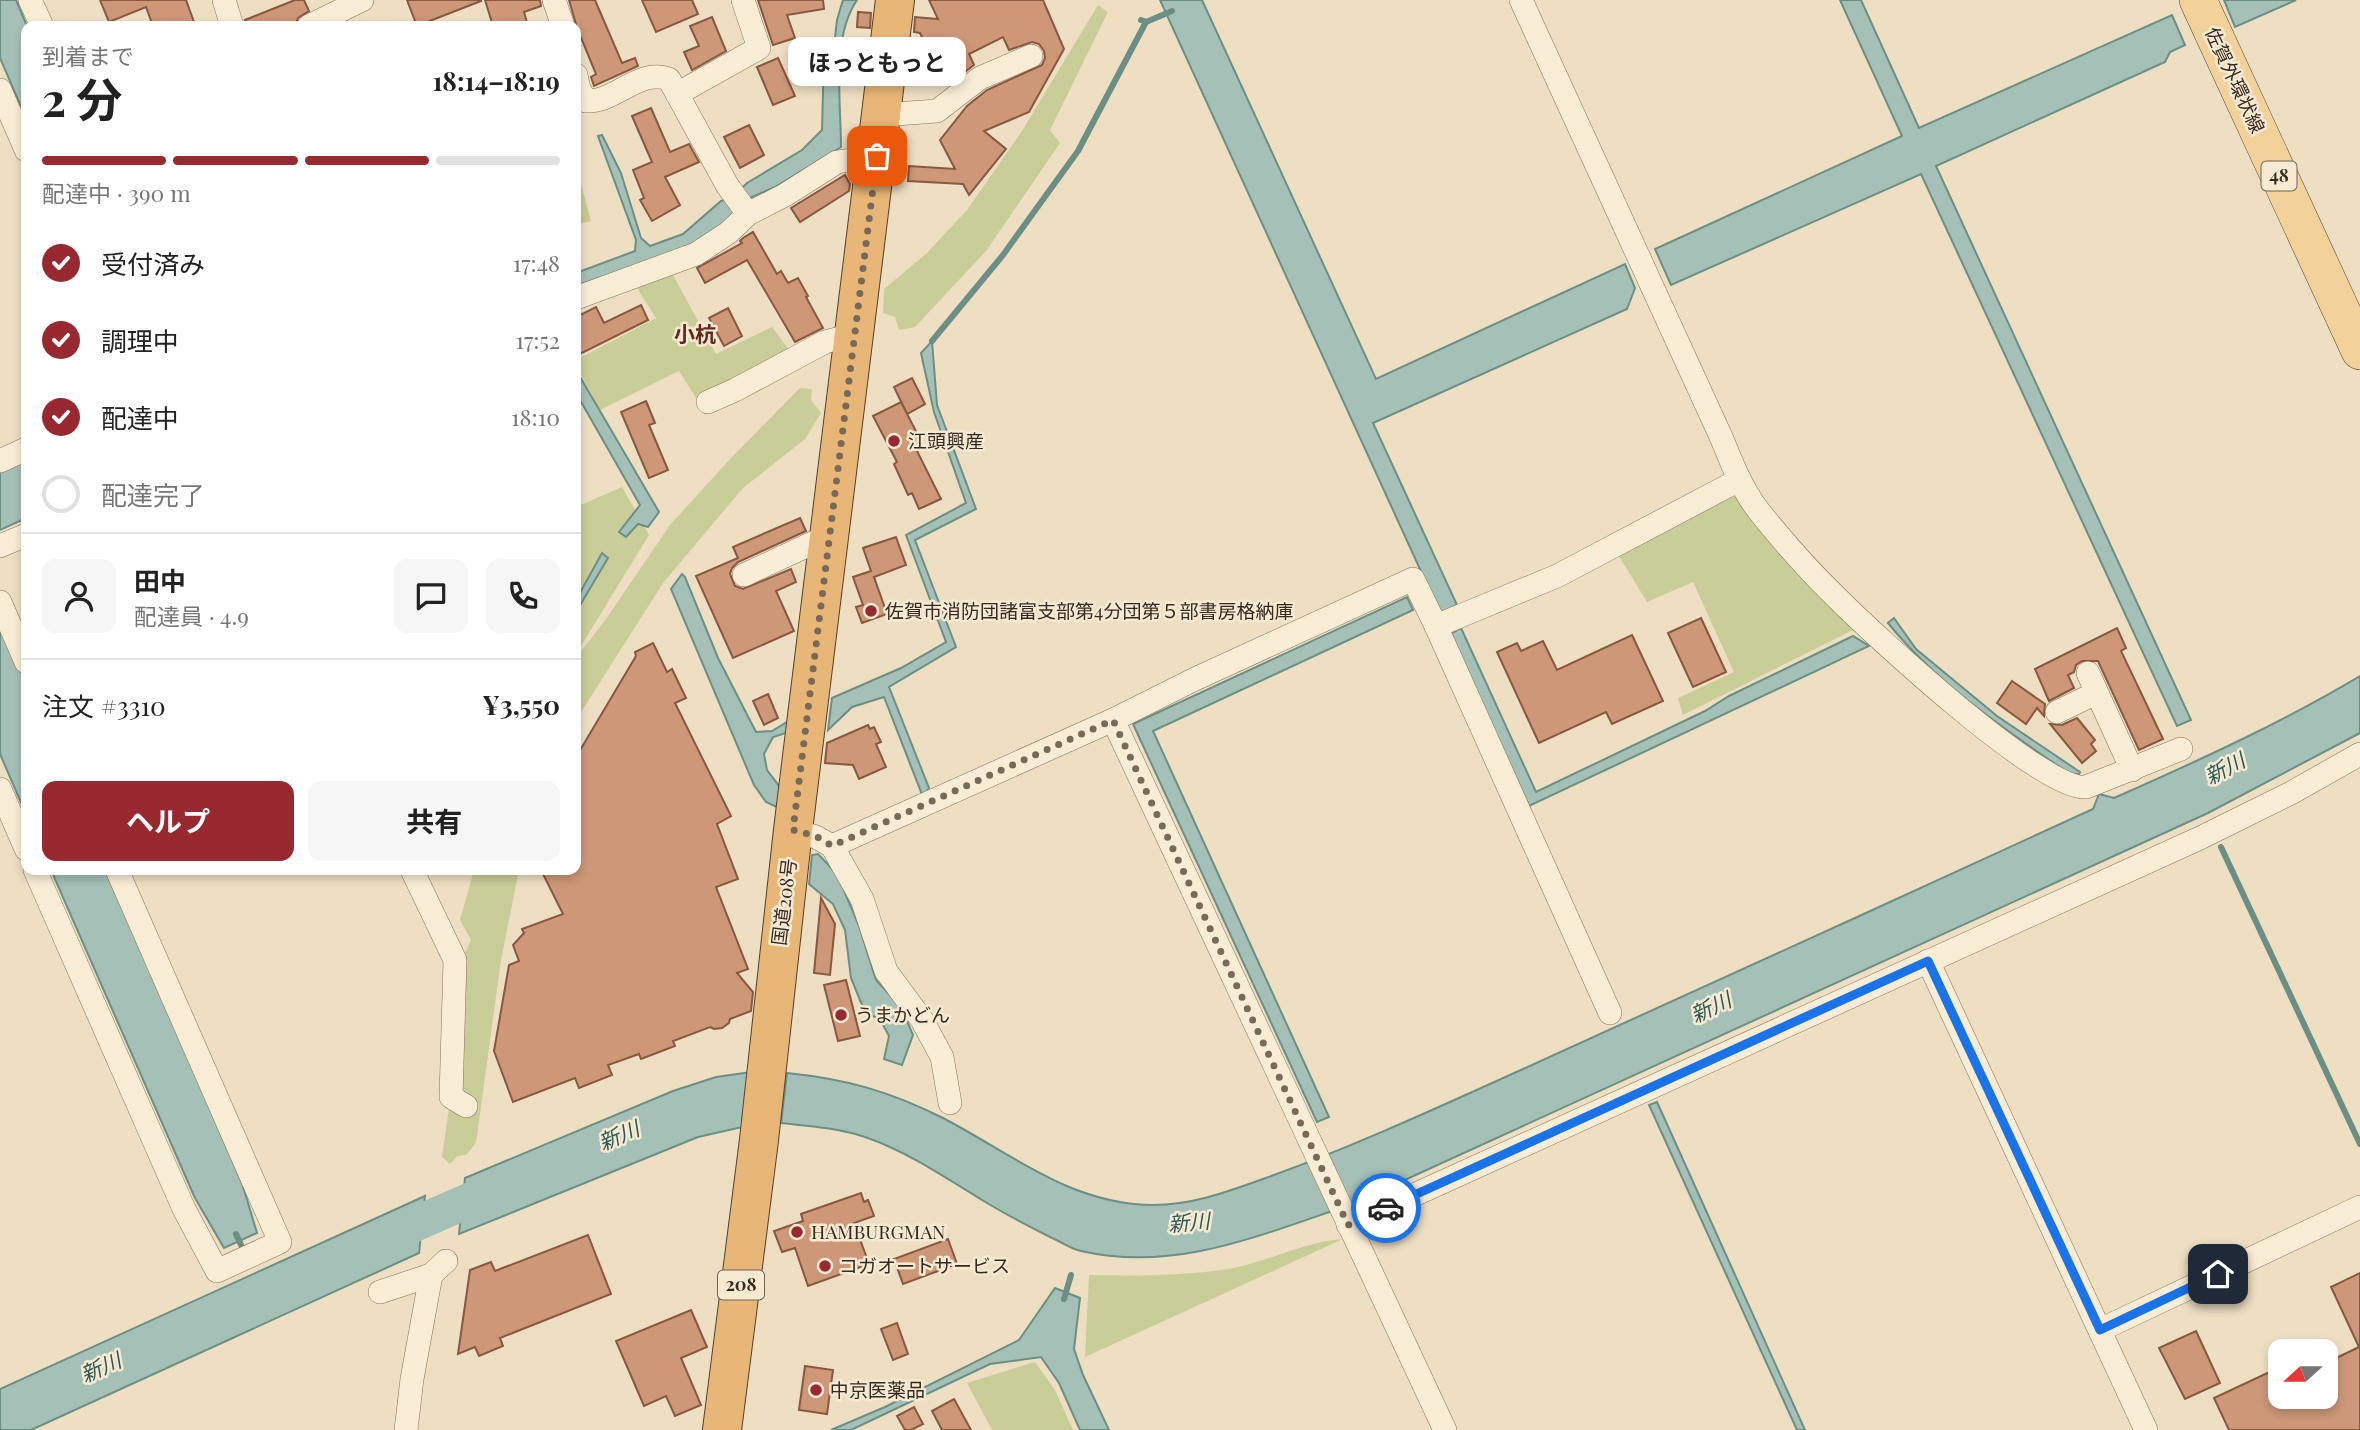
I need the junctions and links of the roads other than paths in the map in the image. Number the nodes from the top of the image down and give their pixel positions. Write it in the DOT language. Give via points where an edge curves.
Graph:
graph roads {
  1 [pos="30,0"];
  2 [pos="223,0"];
  3 [pos="362,0"];
  4 [pos="554,0"];
  5 [pos="743,0"];
  6 [pos="895,0"];
  7 [pos="1521,0"];
  8 [pos="2198,0"];
  9 [pos="40,21"];
  10 [pos="230,21"];
  11 [pos="319,21"];
  12 [pos="561,21"];
  13 [pos="1031,56"];
  14 [pos="0,90"];
  15 [pos="581,92"];
  16 [pos="677,94"];
  17 [pos="882,115"];
  18 [pos="21,138"];
  19 [pos="877,156"];
  20 [pos="748,214"];
  21 [pos="581,296"];
  22 [pos="854,340"];
  23 [pos="2360,351"];
  24 [pos="708,402"];
  25 [pos="21,451"];
  26 [pos="0,461"];
  27 [pos="1739,480"];
  28 [pos="21,537"];
  29 [pos="829,541"];
  30 [pos="0,546"];
  31 [pos="744,575"];
  32 [pos="0,602"];
  33 [pos="1436,626"];
  34 [pos="21,650"];
  35 [pos="2057,712"];
  36 [pos="1113,720"];
  37 [pos="2181,749"];
  38 [pos="2360,754"];
  39 [pos="2132,770"];
  40 [pos="0,789"];
  41 [pos="793,830"];
  42 [pos="21,837"];
  43 [pos="832,846"];
  44 [pos="38,875"];
  45 [pos="119,875"];
  46 [pos="414,875"];
  47 [pos="1928,961"];
  48 [pos="1610,1013"];
  49 [pos="950,1103"];
  50 [pos="466,1106"];
  51 [pos="2360,1207"];
  52 [pos="1348,1225"];
  53 [pos="380,1292"];
  54 [pos="2100,1330"];
  55 [pos="406,1430"];
  56 [pos="722,1430"];
  57 [pos="1445,1430"];
  58 [pos="2146,1430"];
  1 -- 9 [label="street"];
  2 -- 10 [label="street"];
  3 -- 11 [label="street"];
  4 -- 12 [label="street"];
  5 -- 16 [label="street" via="759,48"];
  6 -- 17 [label="highway, 国道208号 / 208"];
  7 -- 27 [label="street"];
  8 -- 23 [label="main road, 佐賀外環状線 / 48"];
  13 -- 17 [label="street" via="980,78 937,111"];
  14 -- 18 [label="street"];
  15 -- 16 [label="street" via="586,100 597,101 657,75 669,79"];
  16 -- 20 [label="street"];
  17 -- 19 [label="highway, 国道208号 / 208"];
  19 -- 20 [label="street" via="837,162"];
  19 -- 22 [label="highway, 国道208号 / 208"];
  20 -- 21 [label="street" via="696,254"];
  22 -- 24 [label="street" via="825,342"];
  22 -- 29 [label="highway, 国道208号 / 208"];
  25 -- 26 [label="street"];
  27 -- 33 [label="street" via="1557,576"];
  27 -- 39 [label="street" via="1782,539 1834,596 1986,730 2067,785 2078,788"];
  28 -- 30 [label="street"];
  29 -- 31 [label="street" via="817,541"];
  29 -- 41 [label="highway, 国道208号 / 208"];
  32 -- 34 [label="street"];
  33 -- 36 [label="street" via="1413,579"];
  33 -- 48 [label="street"];
  35 -- 39 [label="street" via="2092,683"];
  36 -- 43 [label="street"];
  36 -- 52 [label="street"];
  37 -- 39 [label="street"];
  38 -- 47 [label="street" via="2200,838"];
  40 -- 42 [label="street"];
  41 -- 43 [label="street"];
  41 -- 56 [label="highway, 国道208号 / 208"];
  43 -- 49 [label="street" via="862,899 886,971 942,1057"];
  44 -- 45 [label="street" via="184,1209 217,1271 280,1242"];
  46 -- 50 [label="street" via="455,960 451,1097"];
  47 -- 52 [label="street"];
  47 -- 54 [label="street"];
  51 -- 54 [label="street"];
  52 -- 57 [label="street"];
  53 -- 55 [label="street" via="438,1269 412,1379"];
  54 -- 58 [label="street"];
}
